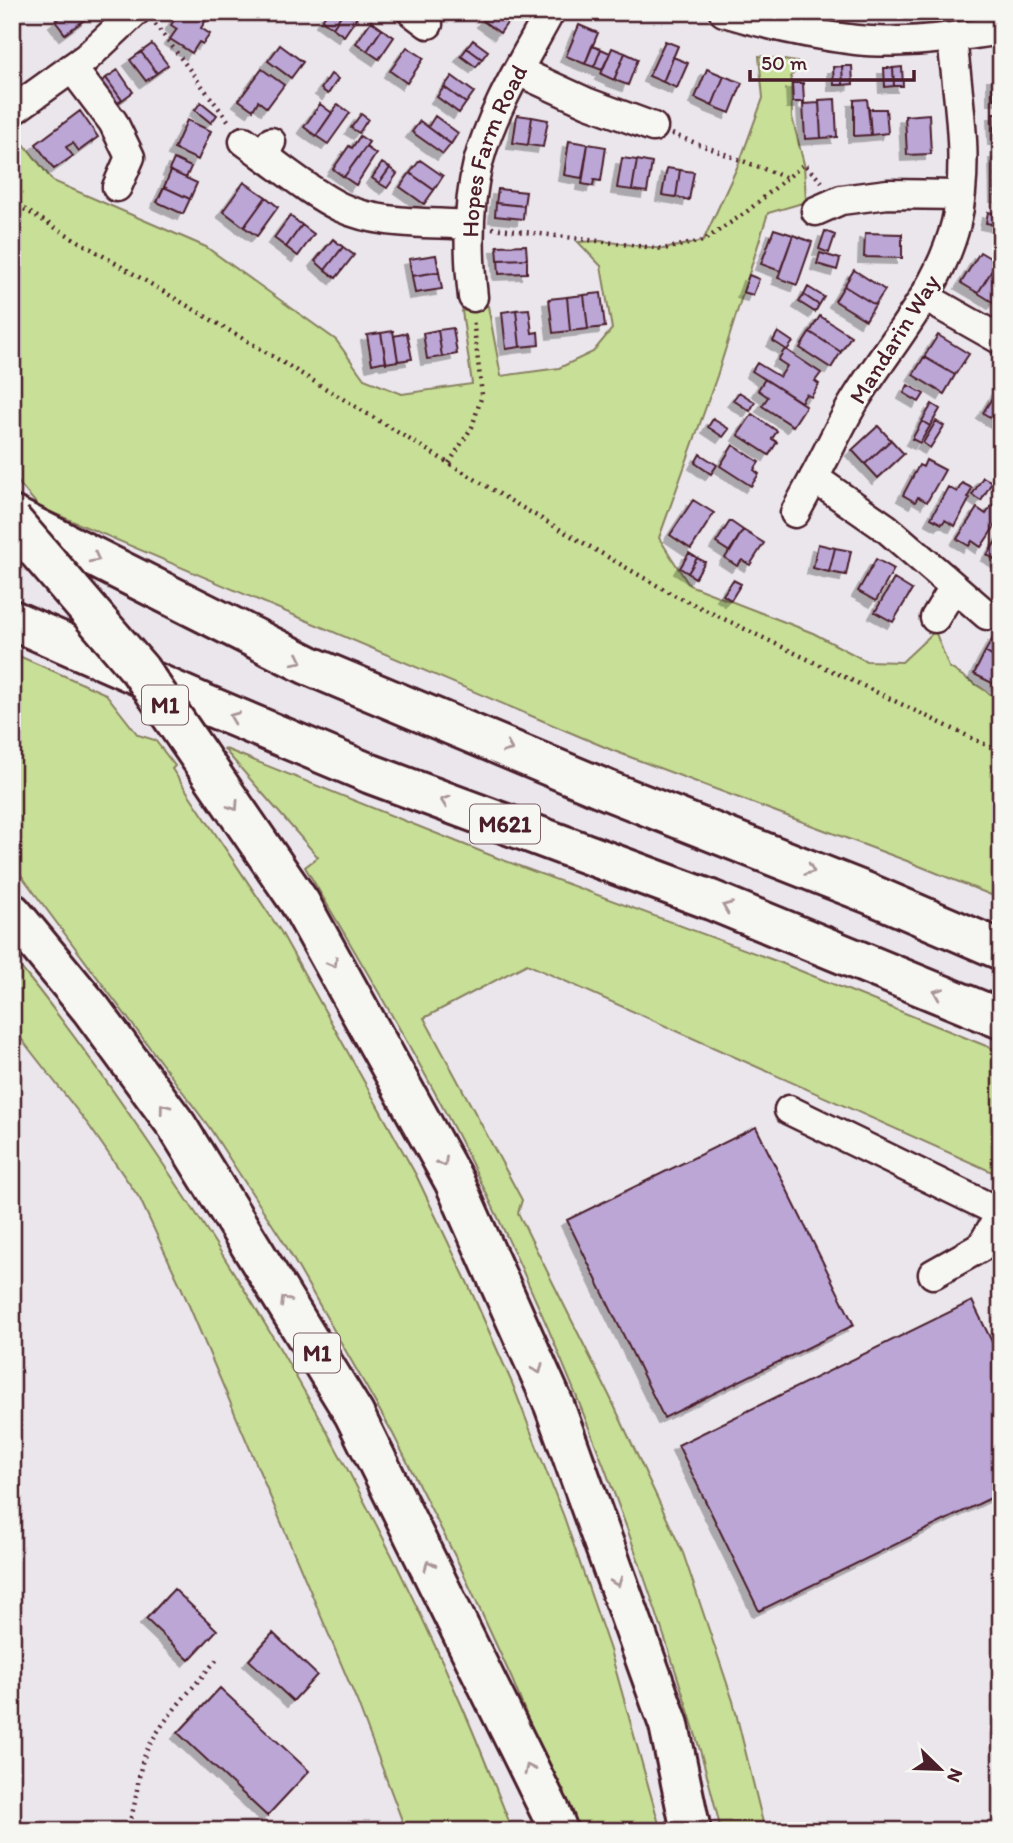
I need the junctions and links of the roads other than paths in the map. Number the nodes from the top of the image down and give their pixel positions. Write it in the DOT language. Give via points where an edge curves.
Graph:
graph roads {
  1 [pos="550,12"];
  2 [pos="724,12"];
  3 [pos="139,15"];
  4 [pos="1001,30"];
  5 [pos="952,38"];
  6 [pos="72,68"];
  7 [pos="518,71"];
  8 [pos="12,111"];
  9 [pos="653,127"];
  10 [pos="259,146"];
  11 [pos="117,187"];
  12 [pos="960,195"];
  13 [pos="828,205"];
  14 [pos="469,225"];
  15 [pos="925,296"];
  16 [pos="473,297"];
  17 [pos="1001,340"];
  18 [pos="814,478"];
  19 [pos="795,513"];
  20 [pos="12,518"];
  21 [pos="954,587"];
  22 [pos="986,615"];
  23 [pos="935,618"];
  24 [pos="12,620"];
  25 [pos="870,894"];
  26 [pos="12,913"];
  27 [pos="1001,936"];
  28 [pos="1001,950"];
  29 [pos="1001,1019"];
  30 [pos="789,1110"];
  31 [pos="1001,1213"];
  32 [pos="933,1274"];
  33 [pos="558,1831"];
  34 [pos="691,1831"];
  1 -- 7 [label="street, Hopes Farm Road"];
  2 -- 5 [label="street" via="787,29 859,40"];
  3 -- 6 [label="street"];
  4 -- 5 [label="street"];
  5 -- 12 [label="street, Mandarin Way" via="960,116"];
  6 -- 8 [label="street"];
  6 -- 11 [label="street" via="113,122 130,158"];
  7 -- 9 [label="street"];
  7 -- 14 [label="street, Hopes Farm Road" via="478,163"];
  10 -- 14 [label="street" via="342,208 375,218"];
  12 -- 13 [label="street" via="888,194"];
  12 -- 15 [label="street, Mandarin Way" via="955,224"];
  14 -- 16 [label="street, Hopes Farm Road"];
  15 -- 17 [label="street"];
  15 -- 18 [label="street, Mandarin Way" via="858,395"];
  18 -- 19 [label="street, Mandarin Way"];
  18 -- 21 [label="street" via="886,528"];
  20 -- 25 [label="highway, one-way" via="308,665"];
  20 -- 34 [label="highway, M1, one-way, bridge" via="140,670 300,903 454,1181 554,1405 669,1725"];
  21 -- 22 [label="street"];
  21 -- 23 [label="street"];
  29 -- 24 [label="highway, M621, one-way" via="711,900 371,774"];
  25 -- 27 [label="highway"];
  25 -- 28 [label="highway"];
  33 -- 26 [label="highway, M1, one-way" via="354,1414 177,1126 91,1009"];
  30 -- 31 [label="street"];
  31 -- 32 [label="street" via="981,1247"];
}
